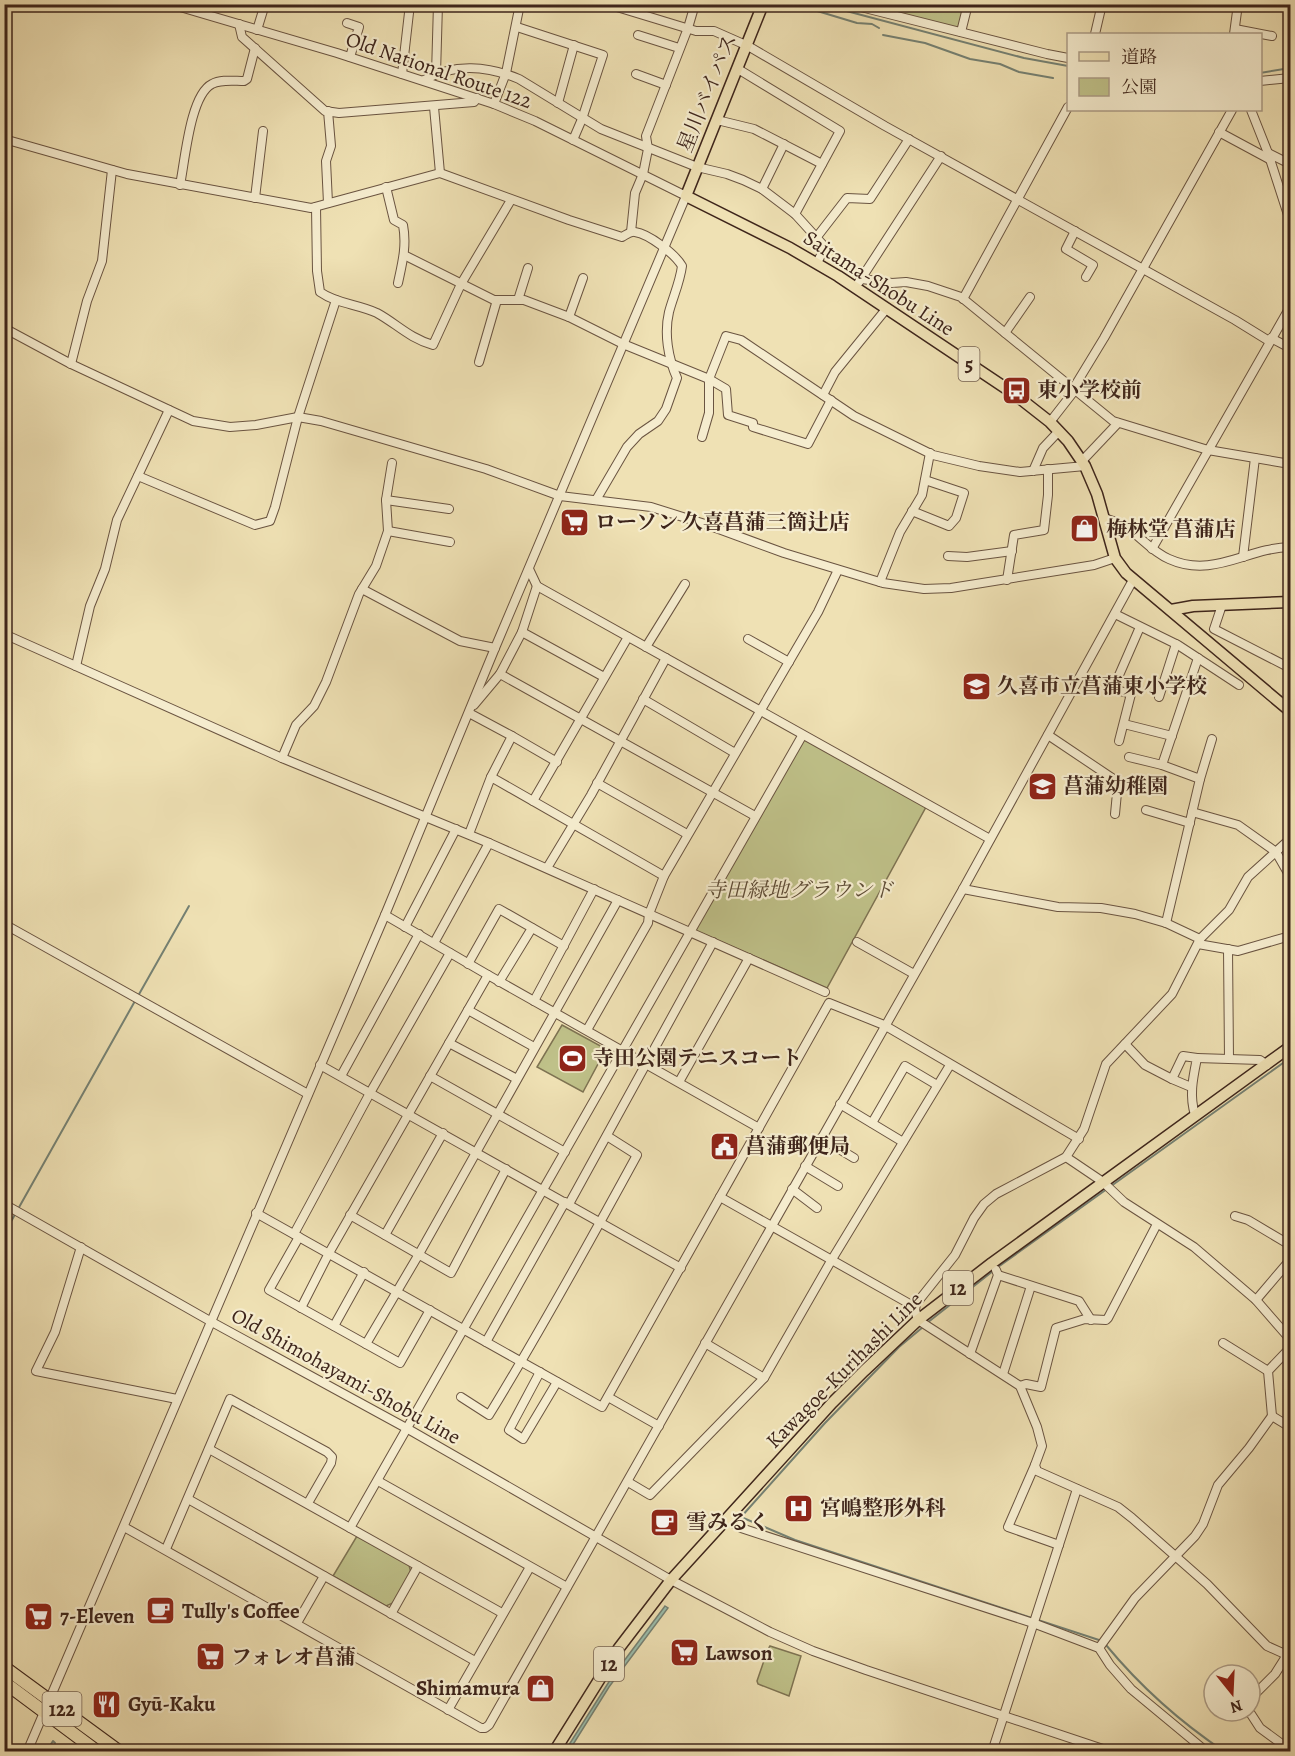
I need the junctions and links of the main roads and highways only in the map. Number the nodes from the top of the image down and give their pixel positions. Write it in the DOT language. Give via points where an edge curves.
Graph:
graph roads {
  1 [pos="763,4"];
  2 [pos="686,196"];
  3 [pos="1290,602"];
  4 [pos="1171,610"];
  5 [pos="1290,711"];
  6 [pos="1290,1047"];
  7 [pos="4,1667"];
  8 [pos="4,1682"];
  9 [pos="46,1706"];
  10 [pos="98,1752"];
  11 [pos="120,1752"];
  12 [pos="554,1752"];
  1 -- 2 [label="main road, 星川バイパス"];
  2 -- 4 [label="main road, Saitama-Shobu Line / 5" via="859,283 887,308 1050,422 1084,464 1115,558 1133,580"];
  3 -- 4 [label="main road"];
  4 -- 5 [label="main road, Saitama-Shobu Line / 5"];
  6 -- 12 [label="main road, Kawagoe-Kurihashi Line / 12" via="917,1315 670,1580 619,1648"];
  7 -- 9 [label="highway, 122"];
  8 -- 9 [label="highway, 122"];
  9 -- 10 [label="highway, 122"];
  9 -- 11 [label="highway, 122"];
}
